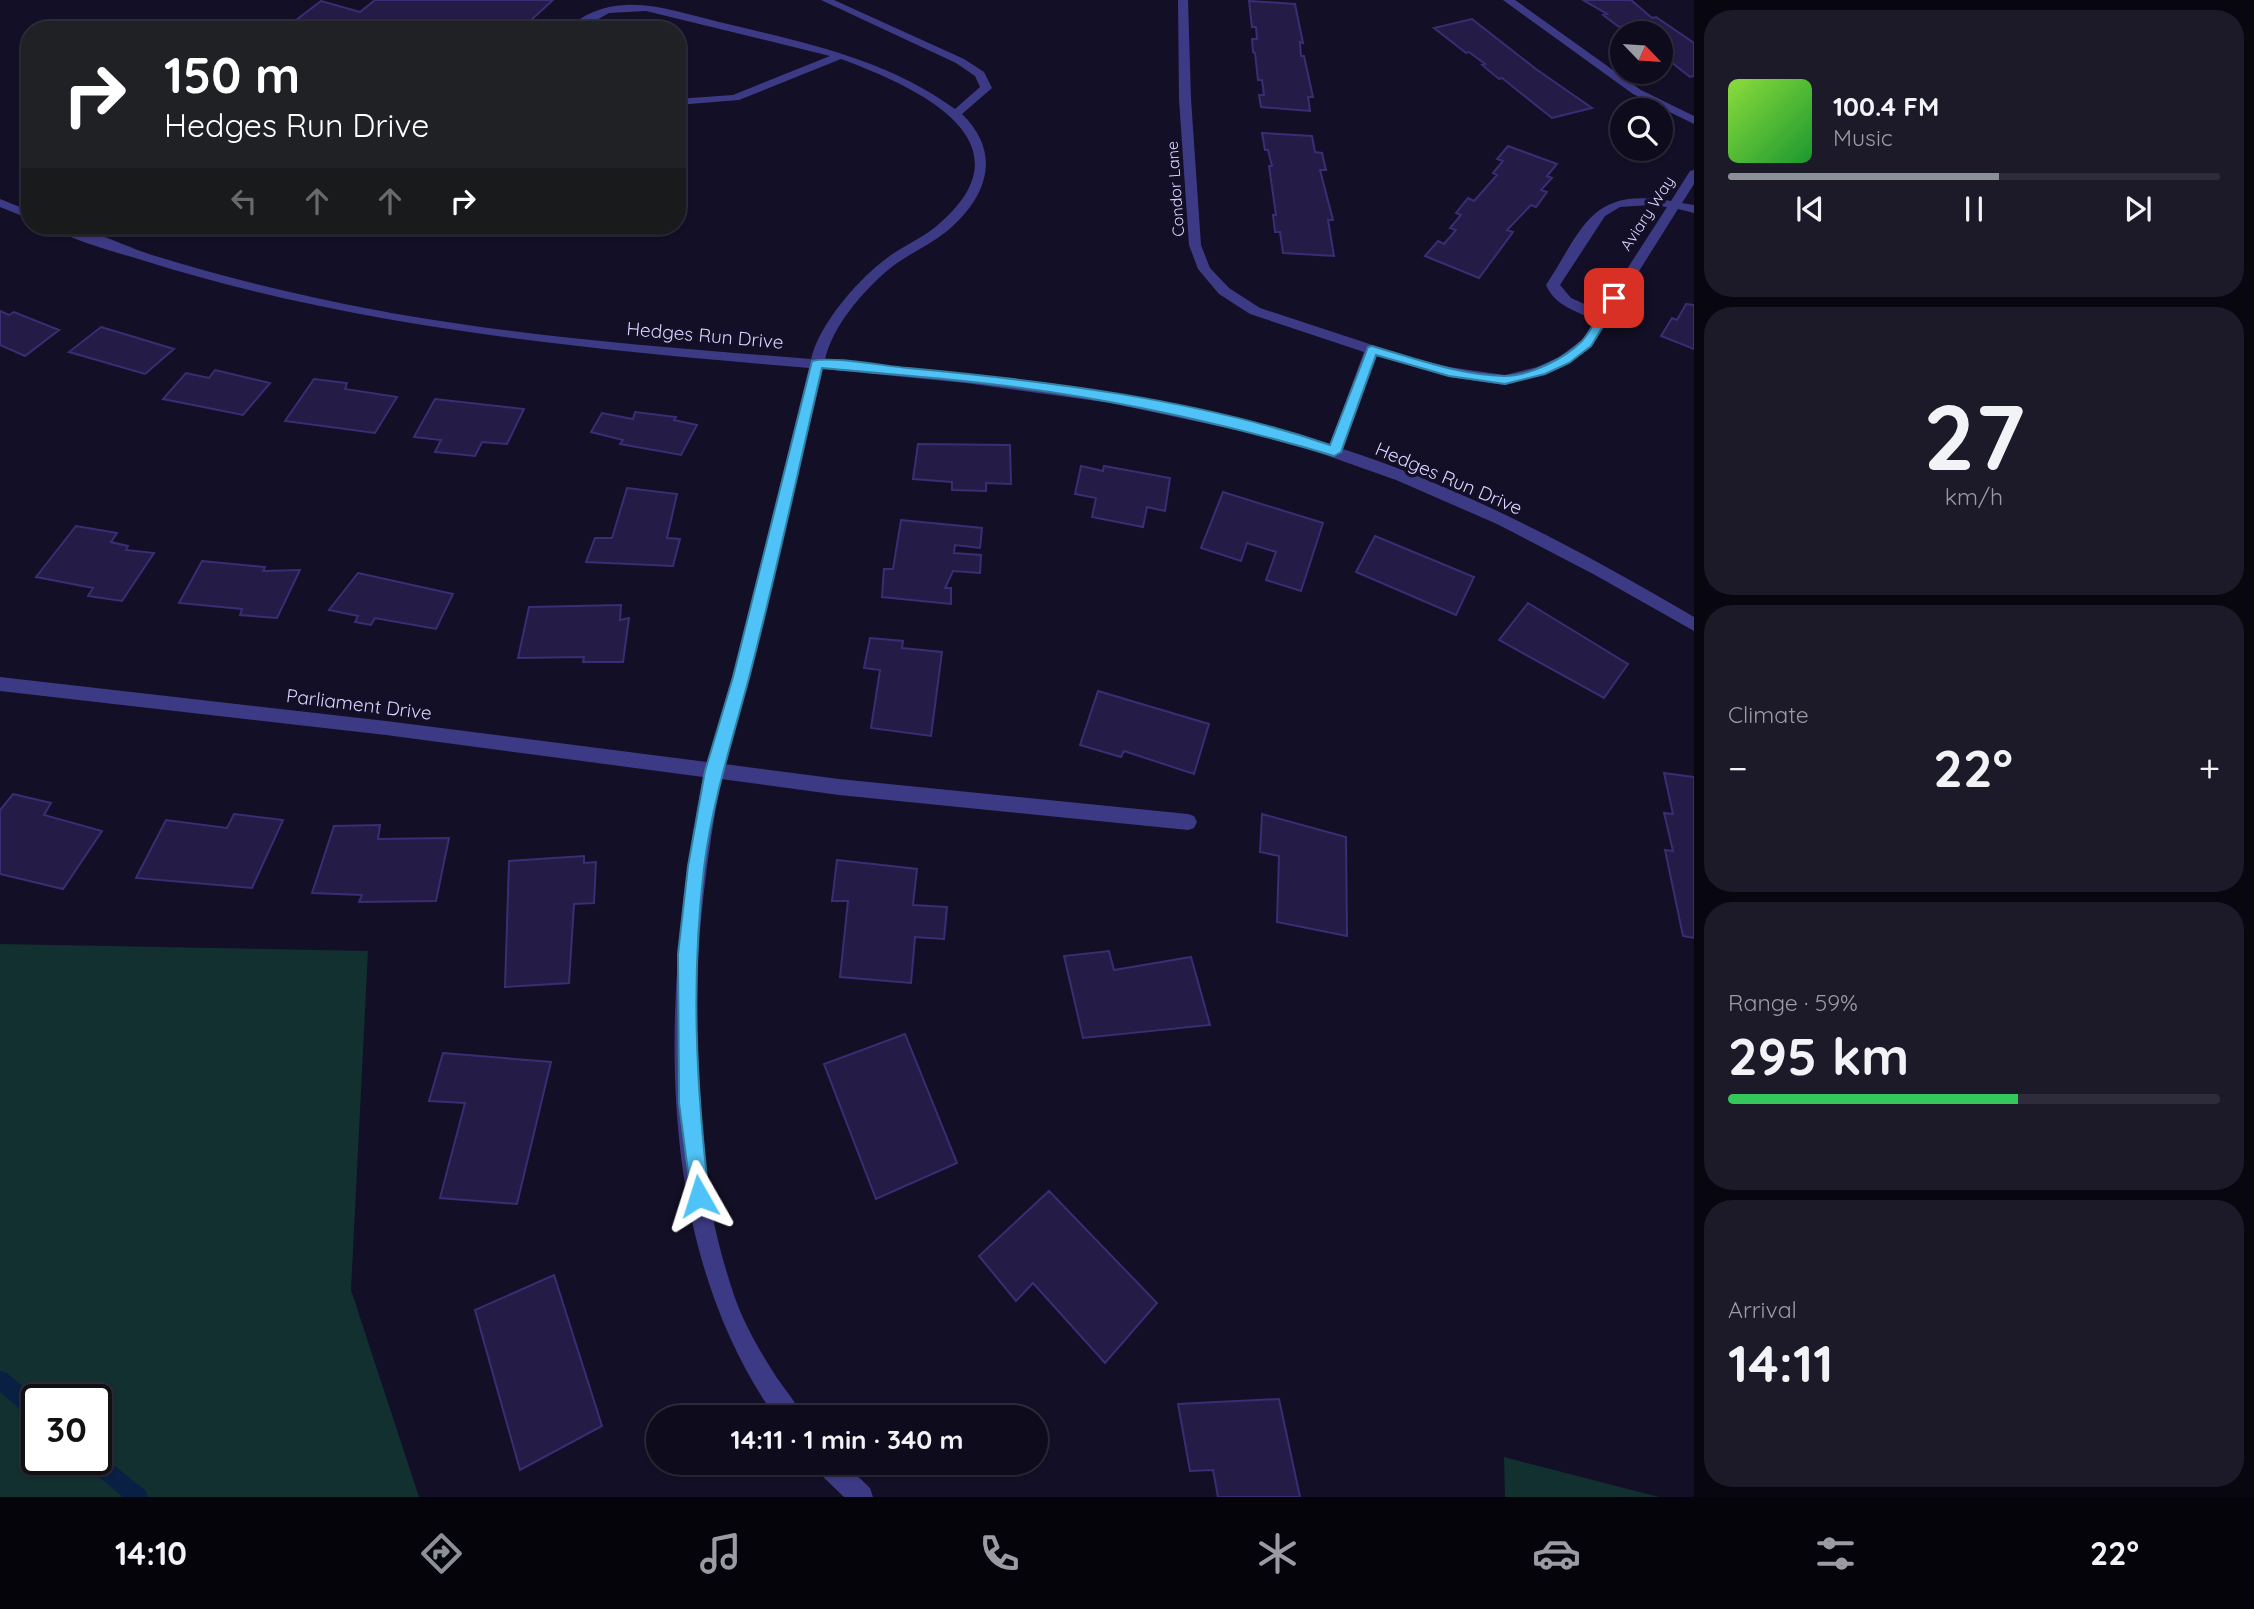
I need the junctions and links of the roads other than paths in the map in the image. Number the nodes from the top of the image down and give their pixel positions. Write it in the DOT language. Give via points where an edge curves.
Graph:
graph roads {
  1 [pos="826,0"];
  2 [pos="1183,0"];
  3 [pos="1508,0"];
  4 [pos="582,21"];
  5 [pos="841,55"];
  6 [pos="686,101"];
  7 [pos="954,116"];
  8 [pos="1694,121"];
  9 [pos="1694,174"];
  10 [pos="0,203"];
  11 [pos="1673,206"];
  12 [pos="1694,209"];
  13 [pos="21,211"];
  14 [pos="82,235"];
  15 [pos="1603,318"];
  16 [pos="1372,350"];
  17 [pos="817,364"];
  18 [pos="1334,452"];
  19 [pos="1694,625"];
  20 [pos="0,684"];
  21 [pos="713,771"];
  22 [pos="1188,822"];
  23 [pos="782,1405"];
  24 [pos="839,1475"];
  25 [pos="861,1497"];
  1 -- 7 [label="street" via="980,74 986,88"];
  2 -- 16 [label="street, Condor Lane" via="1195,245 1204,269 1224,291 1255,311"];
  3 -- 8 [label="street" via="1637,92"];
  4 -- 5 [label="street" via="602,11 646,8"];
  5 -- 6 [label="street" via="735,98"];
  5 -- 7 [label="street" via="892,75"];
  7 -- 17 [label="street" via="978,140 981,158 966,203 947,224 872,277 845,307 821,347"];
  9 -- 11 [label="street, Aviary Way"];
  10 -- 13 [label="street"];
  11 -- 12 [label="street"];
  11 -- 15 [label="street, Aviary Way"];
  11 -- 15 [label="street" via="1640,201 1605,209 1553,285 1561,298"];
  14 -- 17 [label="street, Hedges Run Drive" via="177,269 401,319 601,345"];
  15 -- 16 [label="street, Aviary Way" via="1587,343 1564,360 1505,380 1449,372"];
  16 -- 18 [label="street"];
  17 -- 18 [label="street, Hedges Run Drive" via="1007,382 1118,399 1242,425"];
  17 -- 21 [label="street" via="741,677"];
  18 -- 19 [label="street, Hedges Run Drive" via="1534,536"];
  20 -- 21 [label="street, Parliament Drive"];
  21 -- 22 [label="street, Parliament Drive"];
  21 -- 23 [label="street" via="687,954 688,1103 701,1219 724,1299 762,1378"];
  24 -- 25 [label="street"];
}
